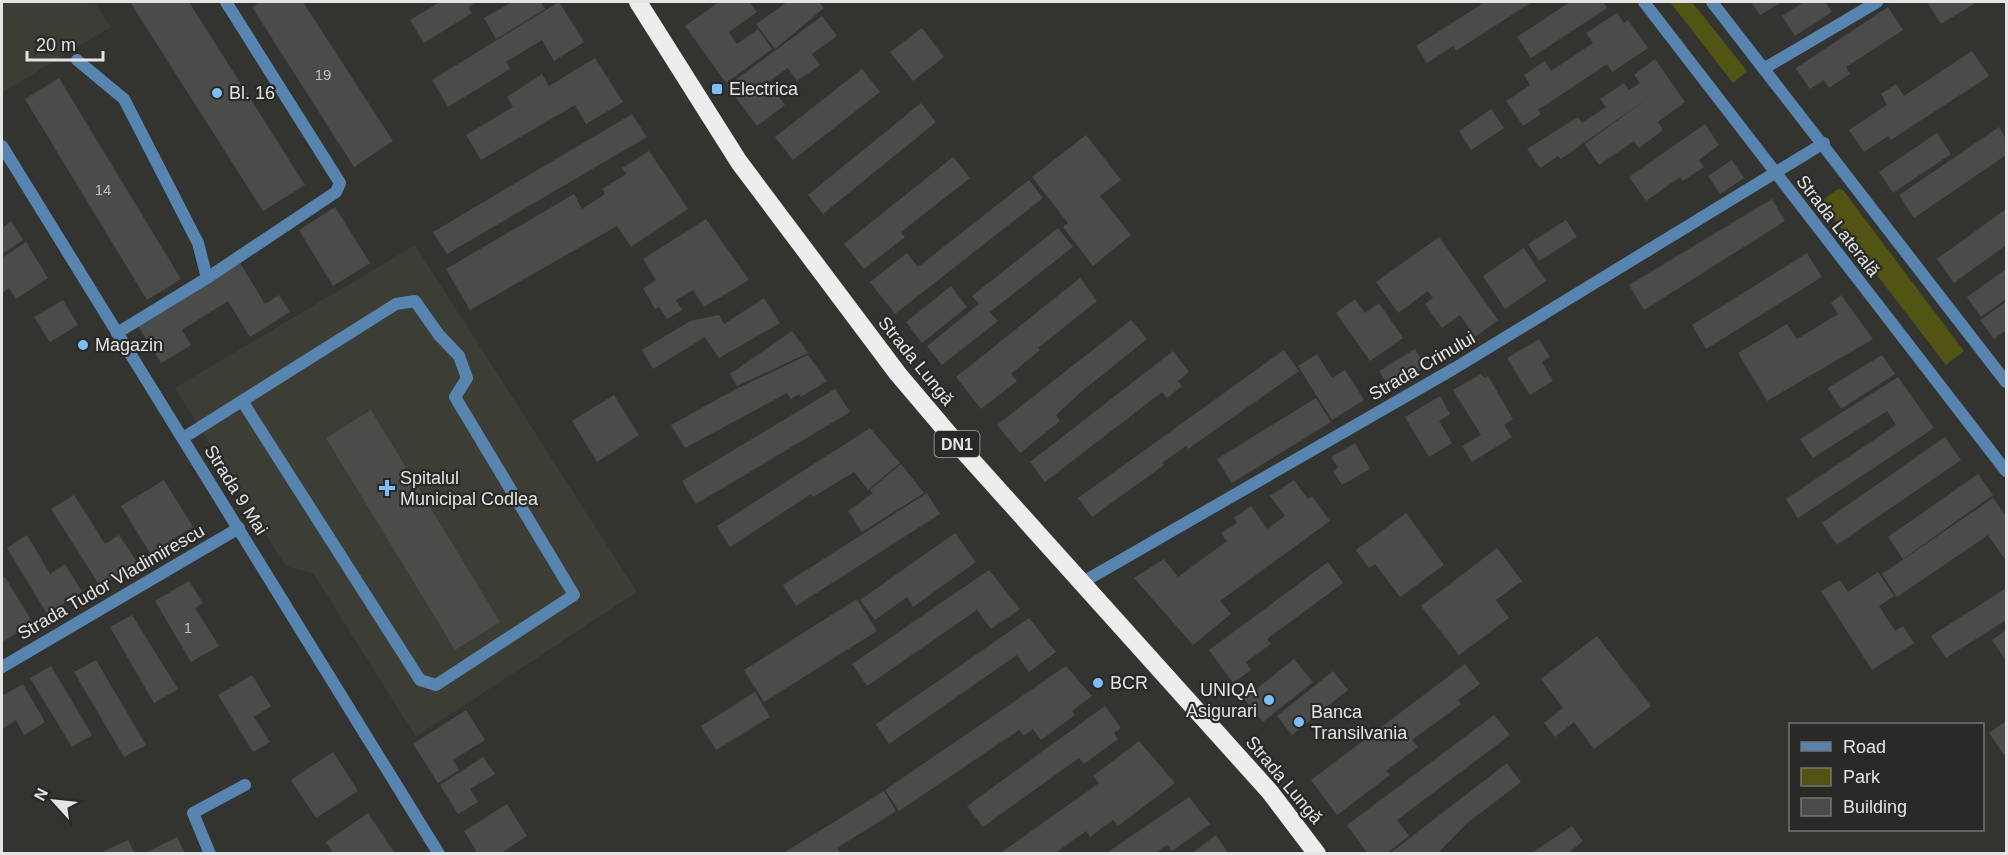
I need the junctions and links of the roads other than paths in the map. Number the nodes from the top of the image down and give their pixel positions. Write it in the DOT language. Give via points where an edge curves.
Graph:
graph roads {
  1 [pos="226,2"];
  2 [pos="638,2"];
  3 [pos="1644,2"];
  4 [pos="1712,2"];
  5 [pos="1877,2"];
  6 [pos="77,60"];
  7 [pos="1765,68"];
  8 [pos="1824,143"];
  9 [pos="2,146"];
  10 [pos="1775,174"];
  11 [pos="207,278"];
  12 [pos="117,333"];
  13 [pos="2007,382"];
  14 [pos="242,401"];
  15 [pos="183,438"];
  16 [pos="2007,471"];
  17 [pos="239,528"];
  18 [pos="1083,582"];
  19 [pos="2,667"];
  20 [pos="245,785"];
  21 [pos="210,854"];
  22 [pos="439,854"];
  23 [pos="1317,854"];
  1 -- 11 [label="street" via="340,183 336,192"];
  2 -- 18 [label="highway, Strada Lungă / DN1" via="739,162 835,293 898,375"];
  3 -- 10 [label="street, Strada Laterală"];
  4 -- 7 [label="street"];
  5 -- 7 [label="street"];
  6 -- 11 [label="street" via="124,99 198,243"];
  7 -- 8 [label="street"];
  8 -- 10 [label="street, Strada Crinului"];
  8 -- 13 [label="street"];
  9 -- 12 [label="street, Strada 9 Mai"];
  10 -- 16 [label="street, Strada Laterală"];
  10 -- 18 [label="street, Strada Crinului" via="1455,368"];
  11 -- 12 [label="street"];
  12 -- 15 [label="street, Strada 9 Mai"];
  14 -- 14 [label="street" via="420,680 436,685 574,595 455,397 467,378 459,356 415,301 396,304"];
  14 -- 15 [label="street"];
  15 -- 17 [label="street, Strada 9 Mai"];
  17 -- 19 [label="street, Strada Tudor Vladimirescu"];
  17 -- 22 [label="street, Strada 9 Mai"];
  18 -- 23 [label="highway, Strada Lungă / DN1" via="1270,792"];
  20 -- 21 [label="street" via="193,813"];
}
